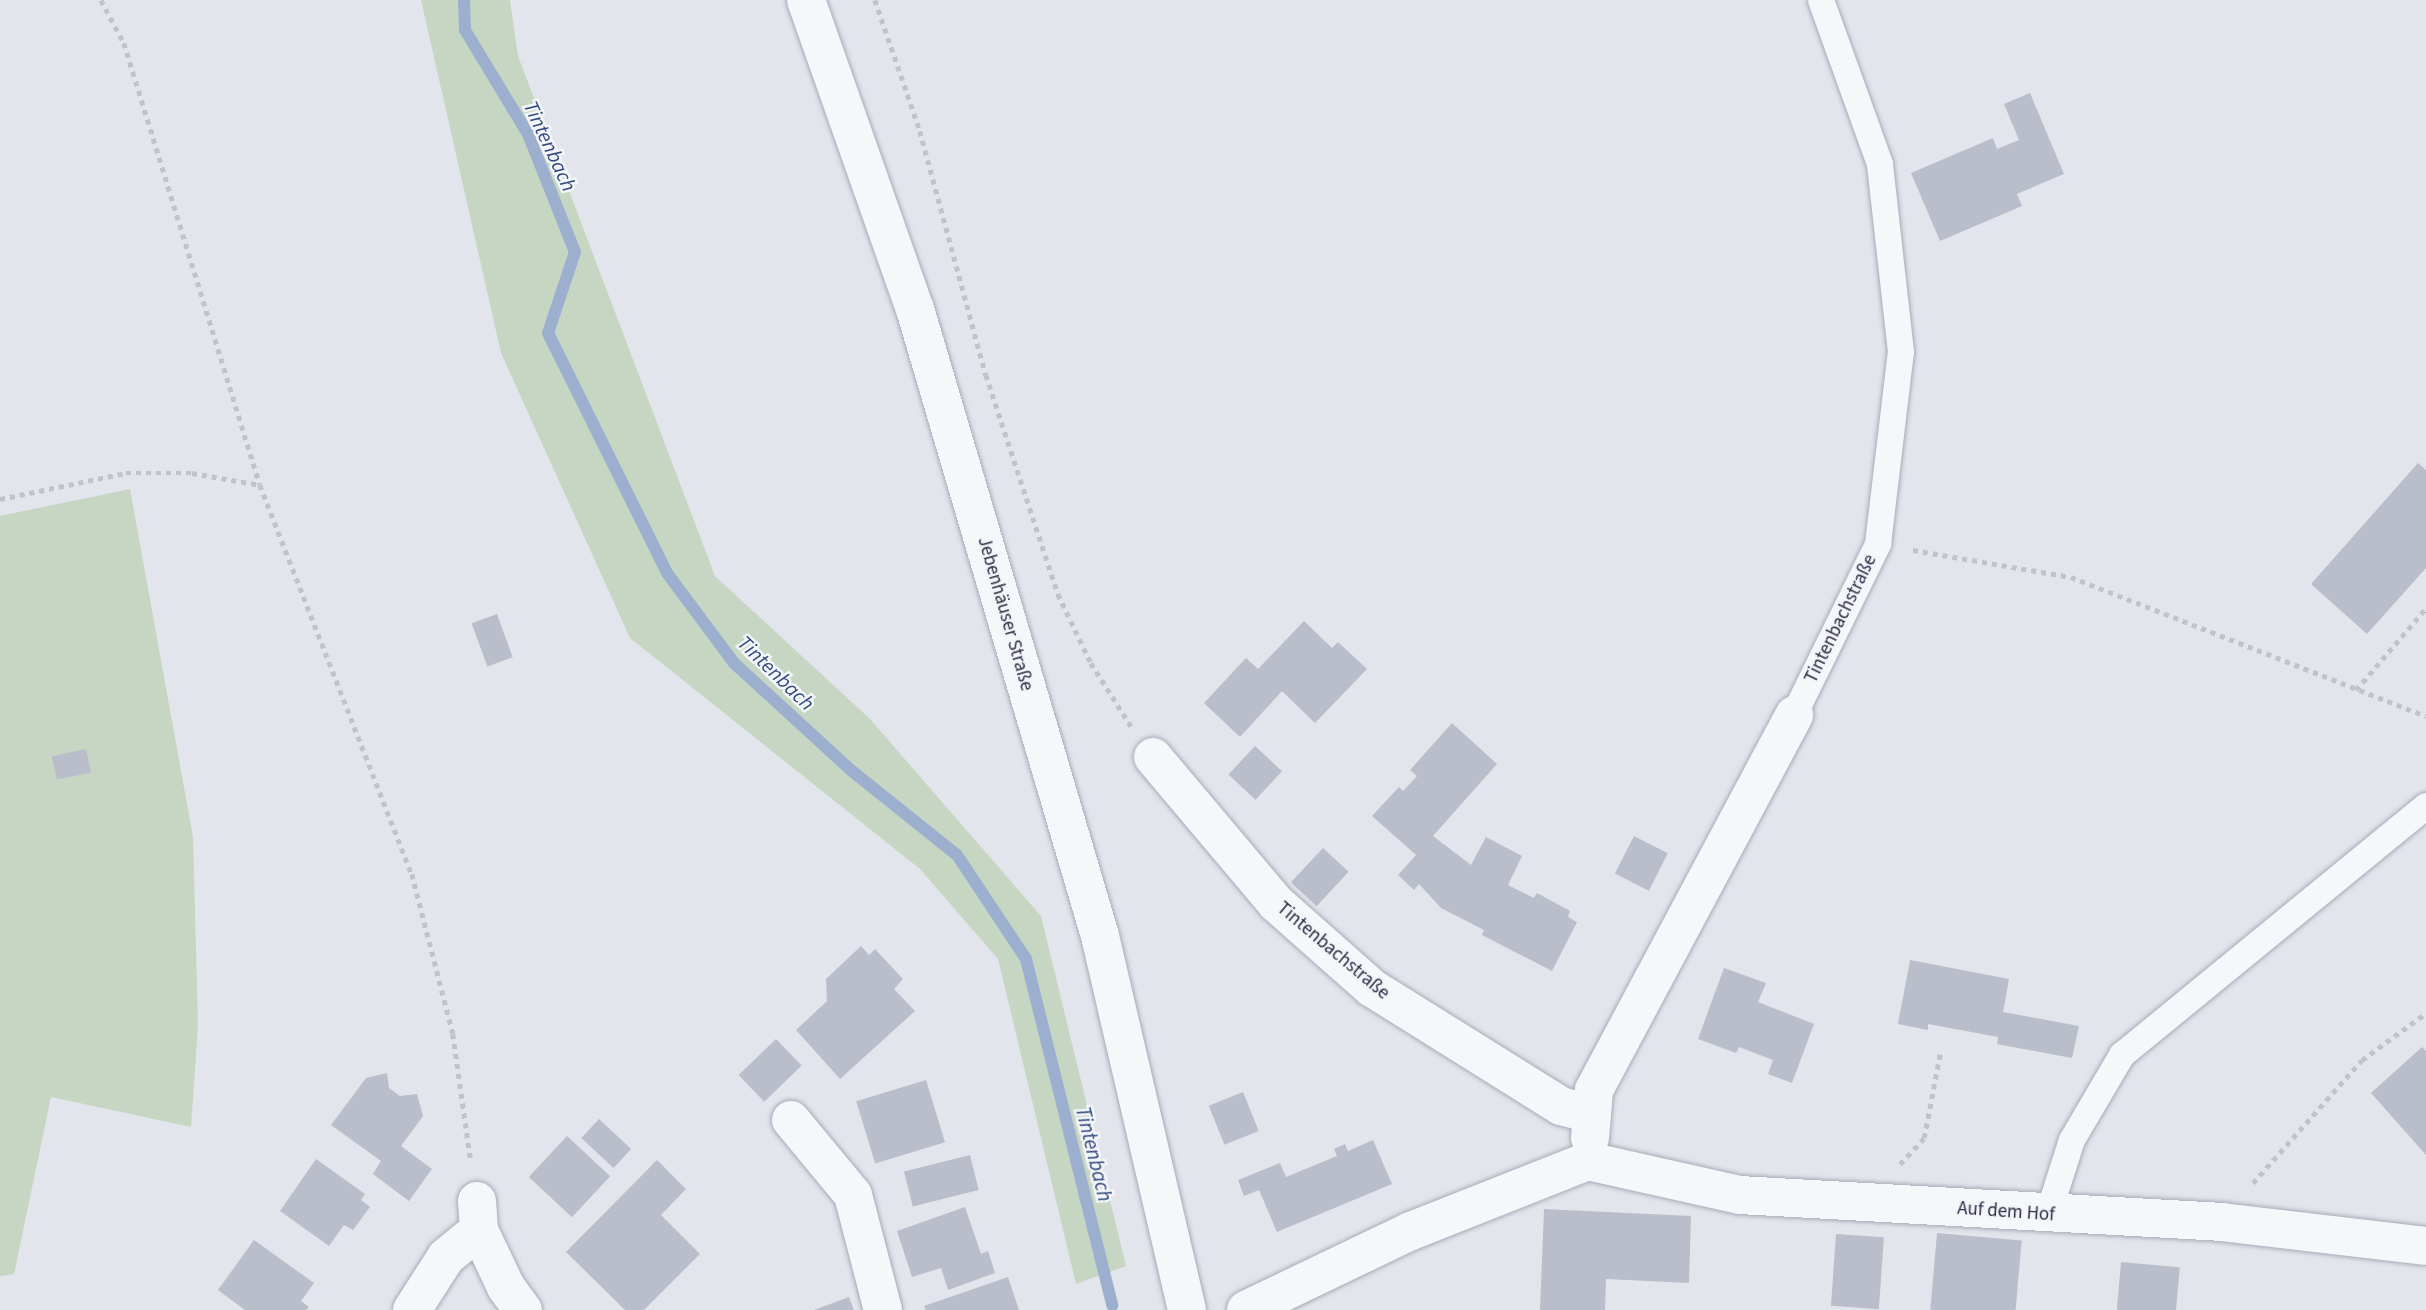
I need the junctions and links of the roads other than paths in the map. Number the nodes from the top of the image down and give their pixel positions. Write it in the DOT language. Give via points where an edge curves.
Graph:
graph roads {
  1 [pos="806,0"];
  2 [pos="1821,0"];
  3 [pos="1794,715"];
  4 [pos="1153,757"];
  5 [pos="2426,807"];
  6 [pos="1591,1114"];
  7 [pos="791,1119"];
  8 [pos="1588,1161"];
  9 [pos="2048,1215"];
  10 [pos="2426,1246"];
  11 [pos="412,1310"];
  12 [pos="523,1310"];
  13 [pos="883,1310"];
  14 [pos="1187,1310"];
  15 [pos="1246,1310"];
  1 -- 14 [label="street, Jebenhäuser Straße" via="915,309 1088,896"];
  2 -- 3 [label="lane, Tintenbachstraße" via="1880,164 1902,352 1878,544"];
  3 -- 6 [label="street, Tintenbachstraße" via="1594,1090"];
  4 -- 6 [label="street, Tintenbachstraße" via="1276,903 1372,988 1561,1106"];
  5 -- 9 [label="lane" via="2122,1055 2072,1140"];
  6 -- 8 [label="street, Tintenbachstraße"];
  7 -- 13 [label="street" via="853,1195"];
  8 -- 9 [label="street, Auf dem Hof" via="1740,1195"];
  8 -- 15 [label="street" via="1411,1231"];
  9 -- 10 [label="street, Auf dem Hof" via="2222,1222"];
  11 -- 12 [label="street" via="478,1215 506,1287"];
}
